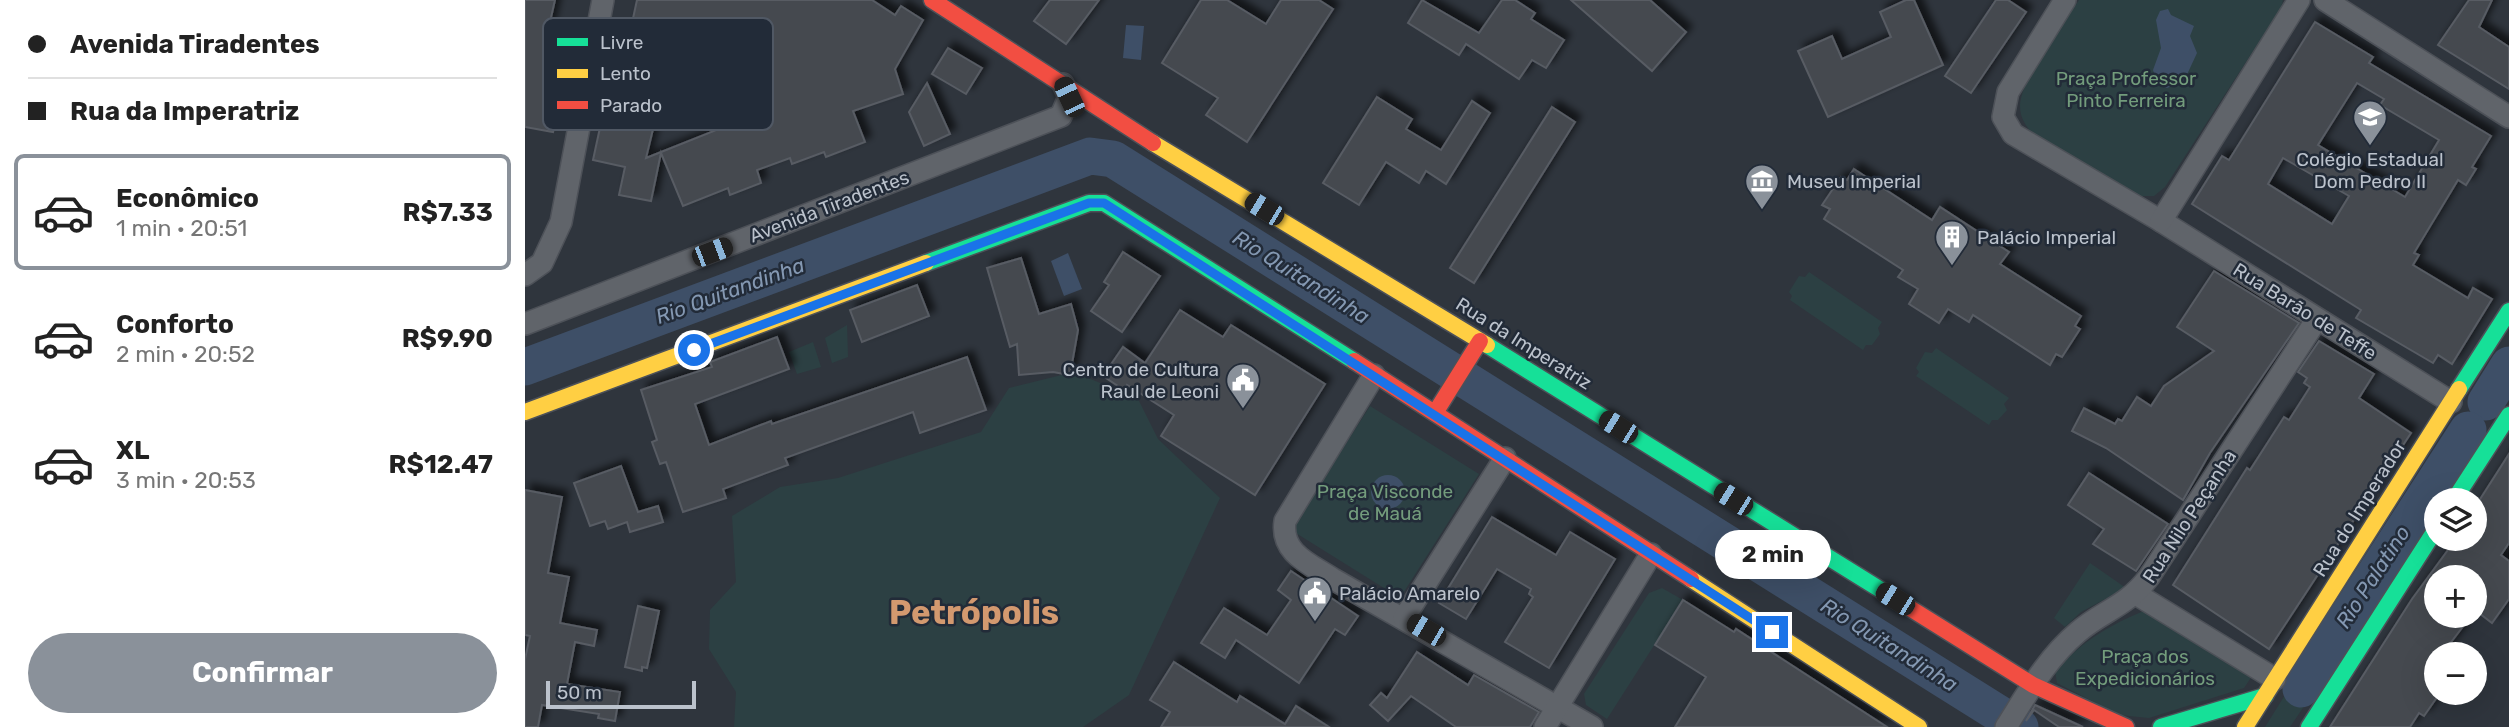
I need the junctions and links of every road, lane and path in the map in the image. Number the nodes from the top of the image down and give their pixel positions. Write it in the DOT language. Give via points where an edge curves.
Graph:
graph roads {
  1 [pos="603,0"];
  2 [pos="932,0"];
  3 [pos="2065,0"];
  4 [pos="2299,0"];
  5 [pos="2325,0"];
  6 [pos="600,18"];
  7 [pos="1063,84"];
  8 [pos="2509,117"];
  9 [pos="578,130"];
  10 [pos="2161,221"];
  11 [pos="525,275"];
  12 [pos="2509,312"];
  13 [pos="2317,319"];
  14 [pos="525,324"];
  15 [pos="1480,341"];
  16 [pos="1374,375"];
  17 [pos="2451,402"];
  18 [pos="525,412"];
  19 [pos="1434,413"];
  20 [pos="2509,415"];
  21 [pos="1505,458"];
  22 [pos="2462,488"];
  23 [pos="2424,548"];
  24 [pos="1651,554"];
  25 [pos="2136,594"];
  26 [pos="1403,618"];
  27 [pos="2033,685"];
  28 [pos="2270,687"];
  29 [pos="1558,705"];
  30 [pos="1545,727"];
  31 [pos="1593,727"];
  32 [pos="1919,727"];
  33 [pos="2006,727"];
  34 [pos="2126,727"];
  35 [pos="2161,727"];
  36 [pos="2245,727"];
  37 [pos="2309,727"];
  1 -- 6 [label="street"];
  2 -- 7 [label="main road, Rua da Imperatriz"];
  3 -- 10 [label="street" via="2008,92 2003,108 2006,126"];
  4 -- 10 [label="street"];
  5 -- 8 [label="street"];
  7 -- 14 [label="street, Avenida Tiradentes" via="1069,97 1061,116"];
  7 -- 15 [label="main road, Rua da Imperatriz"];
  9 -- 11 [label="street" via="561,222 542,263"];
  10 -- 13 [label="street, Rua Barão de Teffe"];
  12 -- 17 [label="main road, Rua do Imperador"];
  13 -- 17 [label="street, Rua Barão de Teffe"];
  13 -- 25 [label="street, Rua Nilo Peçanha"];
  15 -- 19 [label="main road"];
  15 -- 27 [label="main road, Rua da Imperatriz"];
  16 -- 18 [label="main road" via="1104,203 1089,203"];
  16 -- 19 [label="main road"];
  16 -- 26 [label="street" via="1285,521 1284,538 1296,555"];
  17 -- 28 [label="main road, Rua do Imperador"];
  19 -- 21 [label="main road"];
  20 -- 22 [label="main road"];
  21 -- 24 [label="main road"];
  21 -- 26 [label="street"];
  23 -- 37 [label="main road"];
  24 -- 29 [label="street"];
  24 -- 32 [label="main road"];
  25 -- 27 [label="street, Rua Nilo Peçanha" via="2076,634"];
  25 -- 28 [label="street"];
  26 -- 29 [label="street"];
  27 -- 33 [label="street, Rua Nilo Peçanha"];
  27 -- 34 [label="main road"];
  28 -- 35 [label="main road"];
  28 -- 36 [label="main road, Rua do Imperador"];
  29 -- 30 [label="street"];
  29 -- 31 [label="street"];
}
